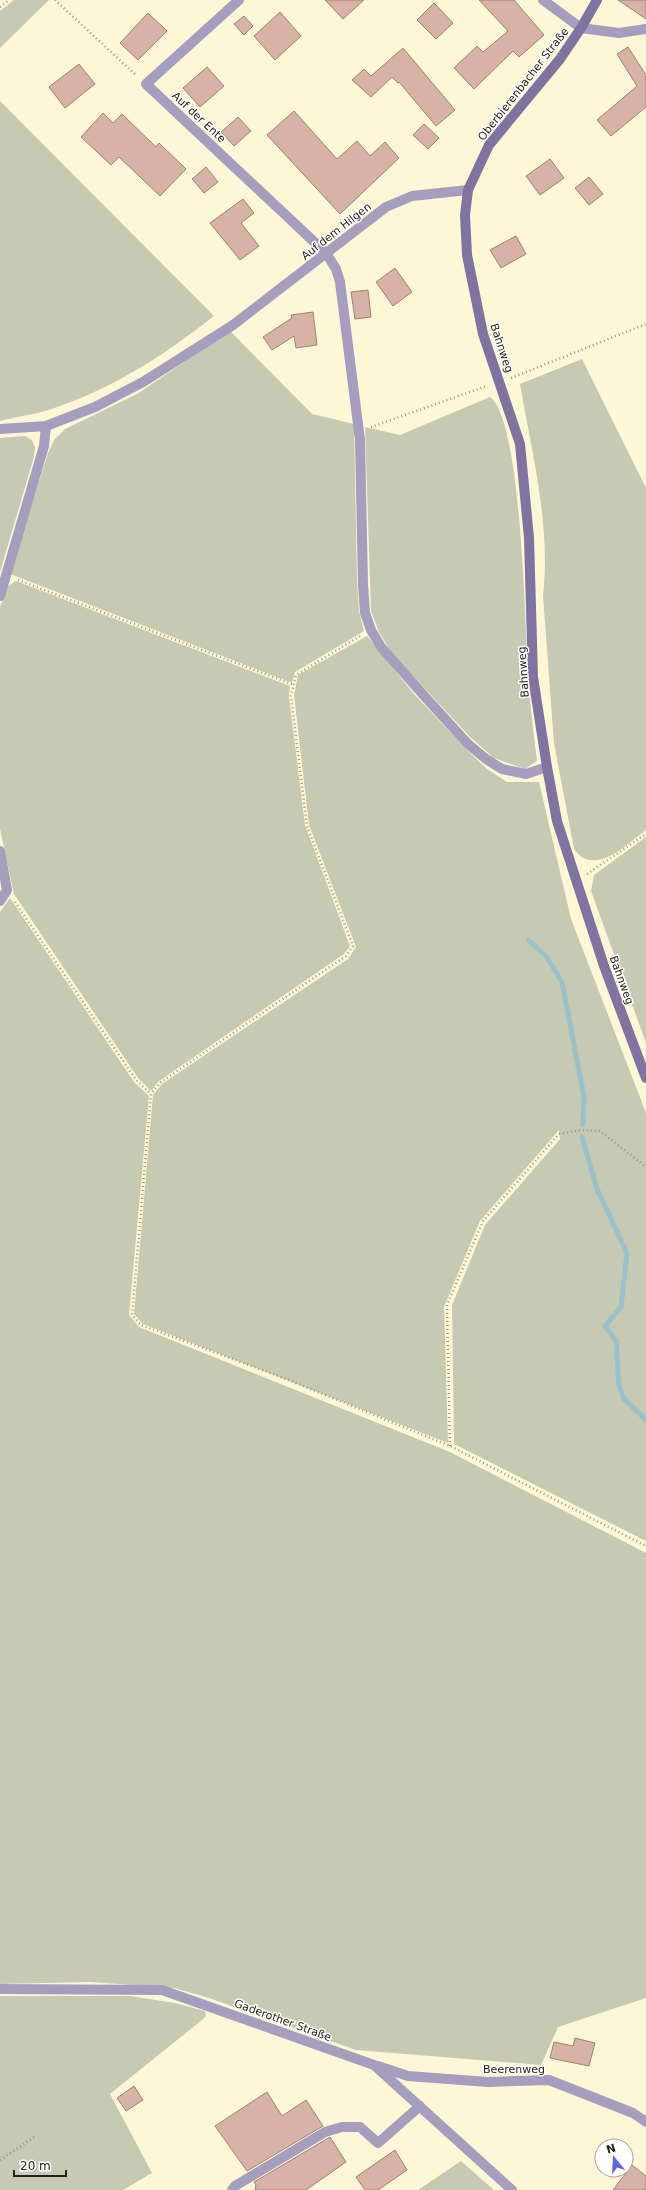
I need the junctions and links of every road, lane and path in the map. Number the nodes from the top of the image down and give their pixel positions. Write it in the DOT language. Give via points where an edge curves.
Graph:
graph roads {
  1 [pos="9,0"];
  2 [pos="55,0"];
  3 [pos="239,0"];
  4 [pos="543,0"];
  5 [pos="597,0"];
  6 [pos="0,7"];
  7 [pos="581,28"];
  8 [pos="646,29"];
  9 [pos="146,84"];
  10 [pos="468,190"];
  11 [pos="326,254"];
  12 [pos="467,255"];
  13 [pos="46,426"];
  14 [pos="0,429"];
  15 [pos="6,575"];
  16 [pos="0,596"];
  17 [pos="371,630"];
  18 [pos="294,685"];
  19 [pos="547,767"];
  20 [pos="646,834"];
  21 [pos="0,851"];
  22 [pos="576,880"];
  23 [pos="7,890"];
  24 [pos="0,901"];
  25 [pos="646,1078"];
  26 [pos="151,1094"];
  27 [pos="646,1167"];
  28 [pos="450,1446"];
  29 [pos="646,1546"];
  30 [pos="0,1989"];
  31 [pos="374,2065"];
  32 [pos="420,2106"];
  33 [pos="646,2122"];
  34 [pos="36,2136"];
  35 [pos="0,2160"];
  36 [pos="232,2190"];
  37 [pos="512,2190"];
  1 -- 6 [label="path"];
  2 -- 9 [label="path"];
  3 -- 9 [label="street"];
  4 -- 7 [label="street"];
  5 -- 7 [label="main road, Oberbierenbacher Straße"];
  7 -- 8 [label="street" via="619,33"];
  7 -- 10 [label="main road, Oberbierenbacher Straße" via="560,60 489,145"];
  9 -- 11 [label="street, Auf der Ente"];
  10 -- 11 [label="street, Auf dem Hilgen" via="412,196 386,208"];
  10 -- 12 [label="main road, Oberbierenbacher Straße" via="465,215"];
  11 -- 13 [label="street, Auf dem Hilgen" via="233,325 144,382 95,407"];
  11 -- 17 [label="street, Auf der Ente" via="340,282 350,356 360,440 365,613"];
  12 -- 19 [label="main road, Bahnweg" via="483,334 520,444 530,538 533,678"];
  13 -- 14 [label="street, Auf dem Hilgen"];
  13 -- 15 [label="street" via="44,446"];
  15 -- 16 [label="street"];
  15 -- 18 [label="path"];
  17 -- 18 [label="path" via="296,675"];
  17 -- 19 [label="street, Auf der Ente" via="381,647 427,699 468,744 486,759 502,769 526,774"];
  18 -- 26 [label="path" via="291,696 307,826 353,946 346,956 161,1082"];
  19 -- 22 [label="main road, Bahnweg" via="557,821"];
  20 -- 22 [label="path"];
  21 -- 23 [label="street"];
  22 -- 25 [label="main road, Bahnweg" via="604,966"];
  23 -- 24 [label="street"];
  23 -- 26 [label="path" via="136,1080"];
  26 -- 28 [label="path" via="132,1315 141,1325"];
  27 -- 28 [label="path" via="600,1130 559,1134 483,1221 447,1305"];
  28 -- 29 [label="path"];
  30 -- 31 [label="street, Gaderother Straße" via="162,1990"];
  31 -- 32 [label="street, Gaderother Straße"];
  31 -- 33 [label="street, Beerenweg" via="408,2076 488,2082 549,2080 633,2112"];
  32 -- 36 [label="street" via="378,2143 360,2127 342,2127 324,2132"];
  32 -- 37 [label="street, Gaderother Straße"];
  34 -- 35 [label="path"];
}
